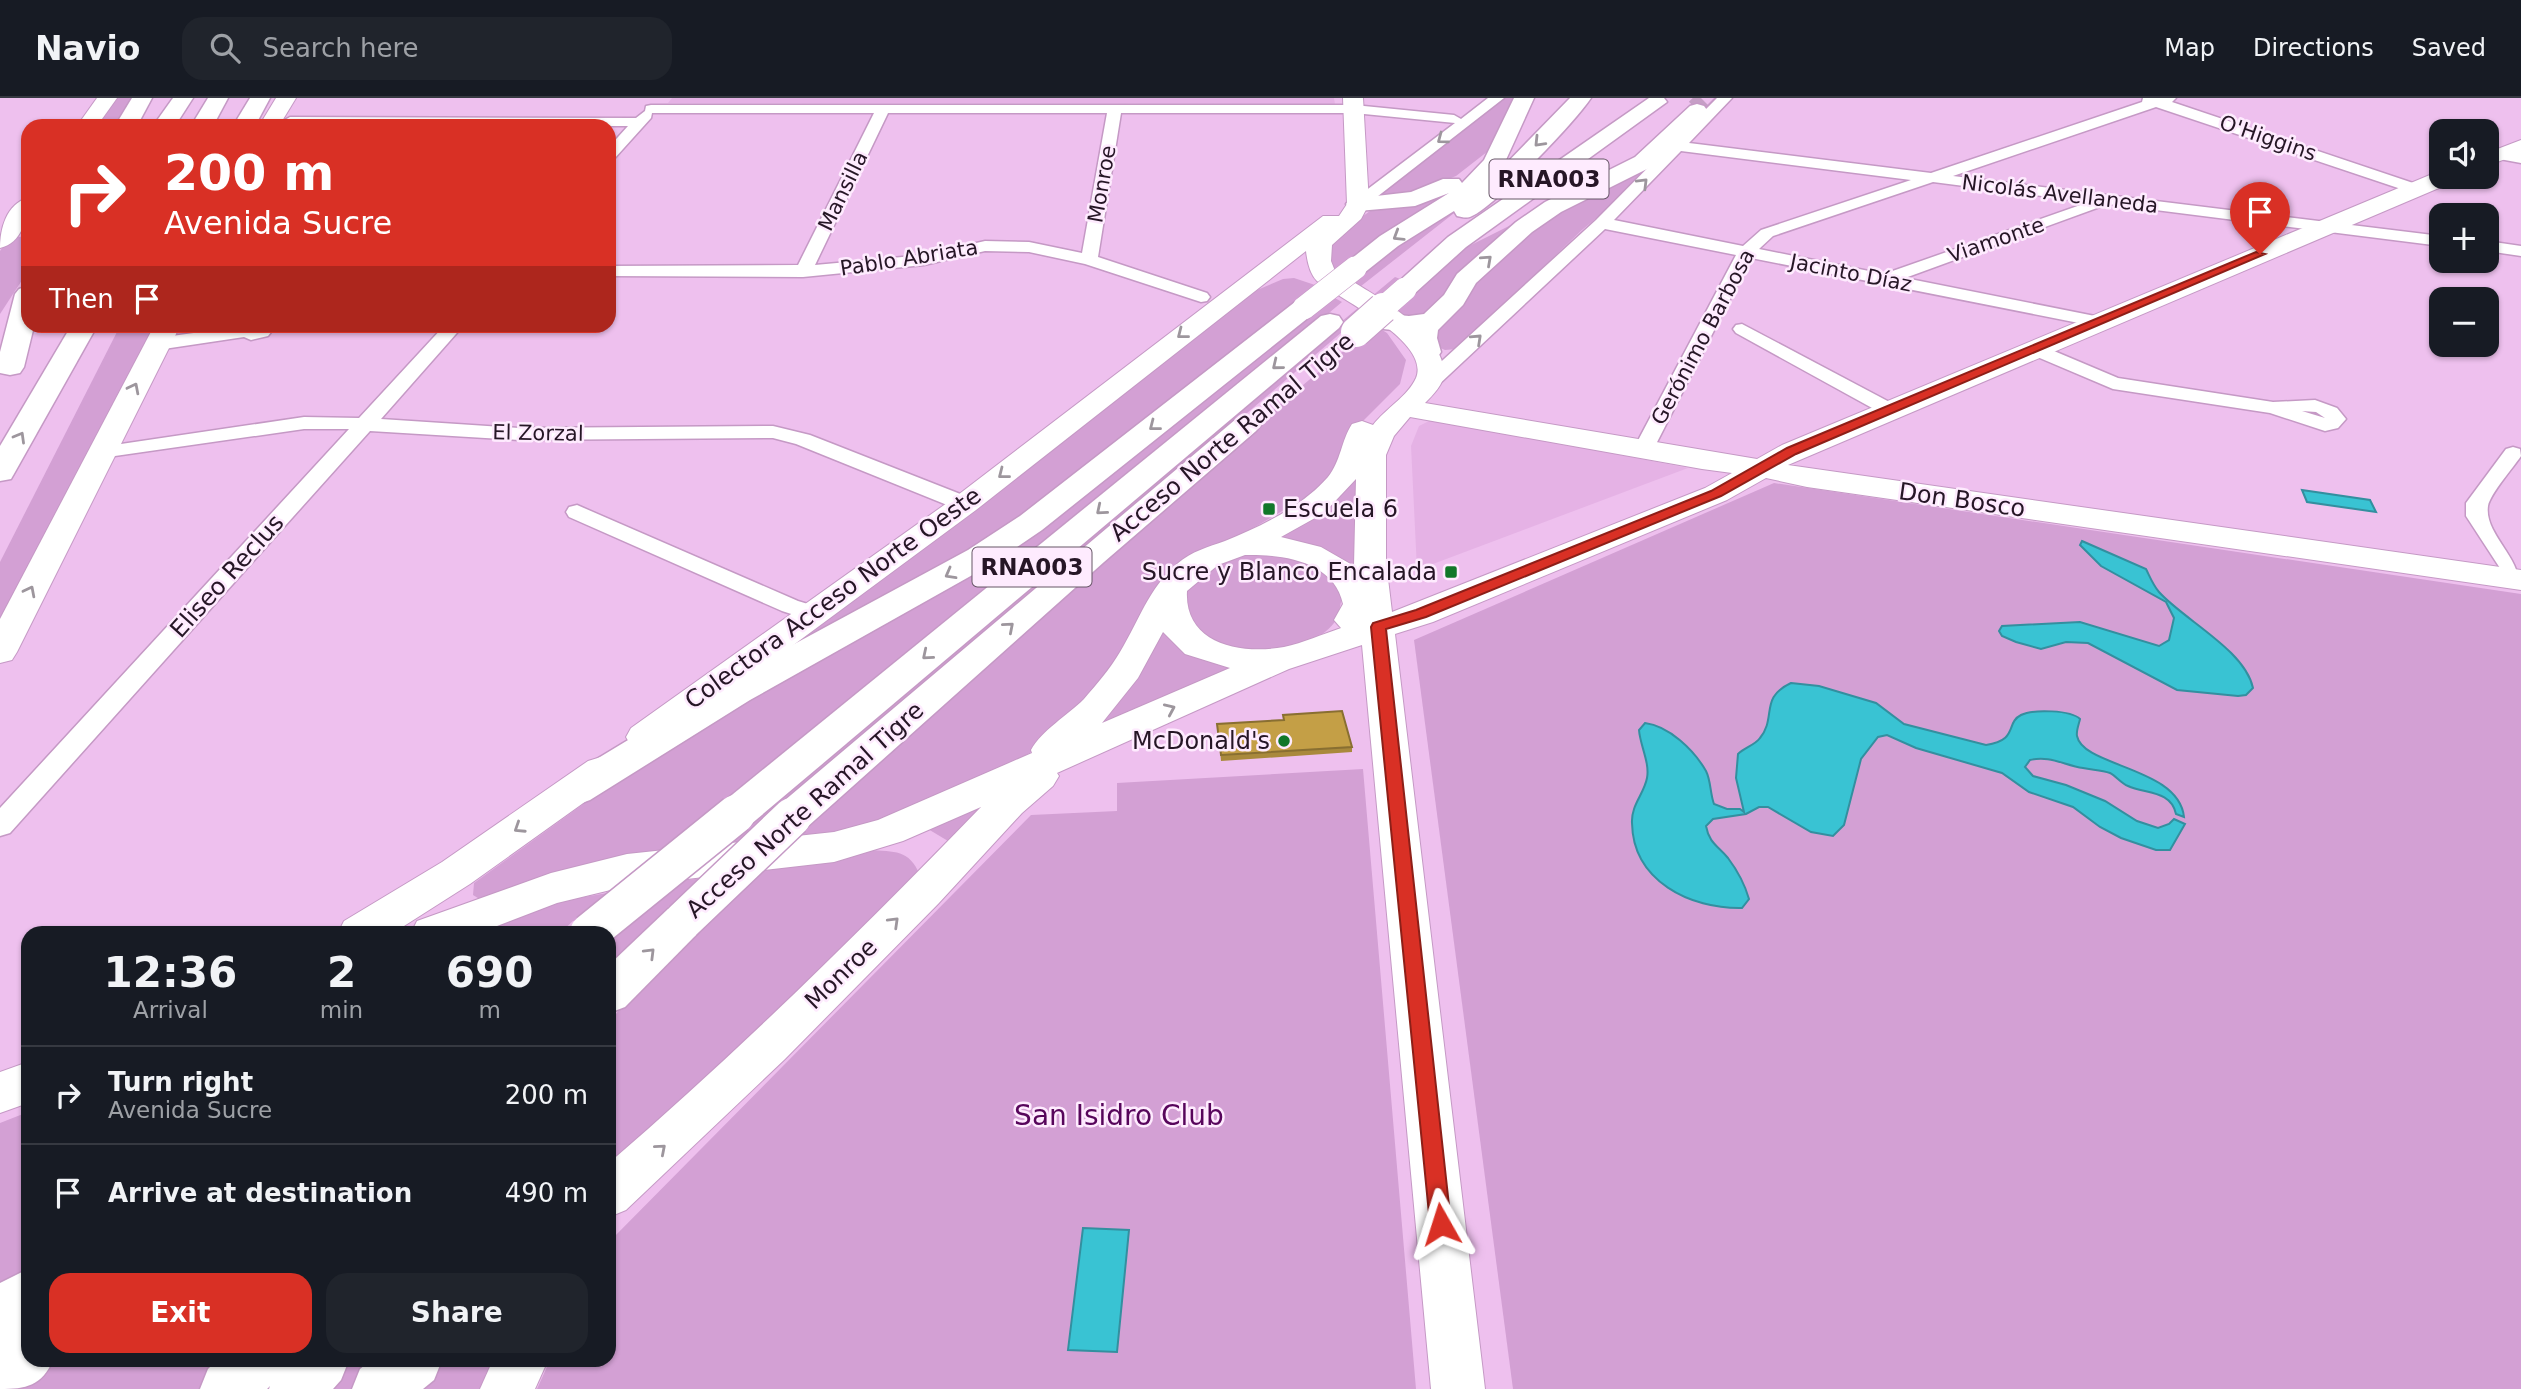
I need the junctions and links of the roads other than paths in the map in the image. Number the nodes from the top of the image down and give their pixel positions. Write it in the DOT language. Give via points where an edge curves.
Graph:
graph roads {
  1 [pos="107,98"];
  2 [pos="142,98"];
  3 [pos="183,98"];
  4 [pos="218,98"];
  5 [pos="260,98"];
  6 [pos="286,98"];
  7 [pos="1497,98"];
  8 [pos="1524,98"];
  9 [pos="1581,98"];
  10 [pos="2118,98"];
  11 [pos="2163,100"];
  12 [pos="1657,102"];
  13 [pos="1709,102"];
  14 [pos="656,104"];
  15 [pos="1354,104"];
  16 [pos="883,109"];
  17 [pos="1115,109"];
  18 [pos="92,119"];
  19 [pos="129,119"];
  20 [pos="169,119"];
  21 [pos="206,119"];
  22 [pos="248,119"];
  23 [pos="273,119"];
  24 [pos="1454,119"];
  25 [pos="616,122"];
  26 [pos="640,122"];
  27 [pos="1503,145"];
  28 [pos="1679,146"];
  29 [pos="2521,146"];
  30 [pos="616,148"];
  31 [pos="2499,155"];
  32 [pos="2499,158"];
  33 [pos="2521,158"];
  34 [pos="1357,177"];
  35 [pos="1389,178"];
  36 [pos="1929,178"];
  37 [pos="2429,184"];
  38 [pos="2416,189"];
  39 [pos="2108,201"];
  40 [pos="1358,204"];
  41 [pos="21,214"];
  42 [pos="1602,223"];
  43 [pos="2327,226"];
  44 [pos="2429,239"];
  45 [pos="0,241"];
  46 [pos="2499,248"];
  47 [pos="2521,251"];
  48 [pos="1746,252"];
  49 [pos="1089,260"];
  50 [pos="1307,264"];
  51 [pos="616,271"];
  52 [pos="803,272"];
  53 [pos="1885,279"];
  54 [pos="1201,297"];
  55 [pos="21,318"];
  56 [pos="1352,321"];
  57 [pos="1432,321"];
  58 [pos="2099,322"];
  59 [pos="1742,328"];
  60 [pos="32,333"];
  61 [pos="80,333"];
  62 [pos="100,333"];
  63 [pos="260,333"];
  64 [pos="448,333"];
  65 [pos="162,335"];
  66 [pos="2035,349"];
  67 [pos="1427,352"];
  68 [pos="5,374"];
  69 [pos="1427,385"];
  70 [pos="39,402"];
  71 [pos="1405,408"];
  72 [pos="2273,408"];
  73 [pos="1890,410"];
  74 [pos="364,424"];
  75 [pos="1643,450"];
  76 [pos="101,452"];
  77 [pos="2513,453"];
  78 [pos="1760,468"];
  79 [pos="0,471"];
  80 [pos="965,504"];
  81 [pos="577,512"];
  82 [pos="1237,547"];
  83 [pos="2520,580"];
  84 [pos="1171,590"];
  85 [pos="1368,595"];
  86 [pos="813,613"];
  87 [pos="0,652"];
  88 [pos="1302,652"];
  89 [pos="1070,753"];
  90 [pos="994,783"];
  91 [pos="576,790"];
  92 [pos="0,827"];
  93 [pos="890,831"];
  94 [pos="456,873"];
  95 [pos="934,882"];
  96 [pos="511,903"];
  97 [pos="370,926"];
  98 [pos="450,926"];
  99 [pos="598,926"];
  100 [pos="616,988"];
  101 [pos="21,1085"];
  102 [pos="0,1093"];
  103 [pos="616,1188"];
  104 [pos="21,1300"];
  105 [pos="0,1314"];
  106 [pos="21,1358"];
  107 [pos="249,1367"];
  108 [pos="315,1367"];
  109 [pos="406,1367"];
  110 [pos="518,1367"];
  111 [pos="0,1373"];
  112 [pos="228,1389"];
  113 [pos="297,1389"];
  114 [pos="380,1389"];
  115 [pos="507,1389"];
  116 [pos="1458,1389"];
  1 -- 18 [label="main road"];
  2 -- 19 [label="highway"];
  3 -- 20 [label="highway"];
  4 -- 21 [label="highway"];
  5 -- 22 [label="highway"];
  6 -- 23 [label="main road"];
  7 -- 35 [label="street, one-way"];
  8 -- 27 [label="highway"];
  9 -- 56 [label="highway, Acceso Norte Ramal Tigre / RNA003, one-way" via="1501,181 1380,281"];
  10 -- 11 [label="street, O'Higgins"];
  11 -- 36 [label="street, Gerónimo Barbosa"];
  11 -- 38 [label="street, O'Higgins"];
  12 -- 56 [label="highway, Acceso Norte Ramal Tigre / RNA003, bridge" via="1457,242 1405,289"];
  13 -- 28 [label="street"];
  57 -- 13 [label="highway, one-way" via="1466,279 1524,227 1553,207 1643,162"];
  14 -- 16 [label="street"];
  14 -- 26 [label="street"];
  15 -- 17 [label="street"];
  15 -- 24 [label="street"];
  15 -- 34 [label="main road"];
  16 -- 17 [label="street"];
  16 -- 52 [label="street, Mansilla"];
  17 -- 49 [label="street, Monroe"];
  25 -- 26 [label="street"];
  26 -- 30 [label="street"];
  27 -- 40 [label="highway" via="1428,196"];
  27 -- 56 [label="highway, one-way, bridge" via="1479,181 1355,268"];
  28 -- 36 [label="street, Nicolás Avellaneda"];
  42 -- 28 [label="street, one-way"];
  29 -- 31 [label="main road"];
  32 -- 33 [label="street"];
  34 -- 35 [label="main road"];
  34 -- 40 [label="main road"];
  35 -- 40 [label="street"];
  36 -- 39 [label="street, Nicolás Avellaneda"];
  36 -- 48 [label="street, Gerónimo Barbosa" via="1766,233"];
  37 -- 38 [label="main road"];
  38 -- 43 [label="main road"];
  39 -- 43 [label="street, Nicolás Avellaneda"];
  39 -- 53 [label="street, Viamonte"];
  40 -- 50 [label="main road, Colectora Acceso Norte Oeste" via="1345,211"];
  40 -- 50 [label="main road" via="1356,214 1319,244"];
  41 -- 45 [label="main road"];
  42 -- 48 [label="street, Jacinto Díaz"];
  69 -- 42 [label="street, one-way"];
  43 -- 44 [label="street, Nicolás Avellaneda"];
  43 -- 58 [label="main road"];
  46 -- 47 [label="street"];
  48 -- 53 [label="street, Jacinto Díaz"];
  48 -- 75 [label="street, Gerónimo Barbosa"];
  49 -- 52 [label="street, Pablo Abriata" via="1029,247 985,246 923,260"];
  49 -- 54 [label="street, Pablo Abriata"];
  50 -- 56 [label="main road"];
  50 -- 80 [label="main road, Colectora Acceso Norte Oeste, one-way" via="1259,276"];
  51 -- 52 [label="street, Pablo Abriata"];
  53 -- 58 [label="street, Jacinto Díaz"];
  55 -- 68 [label="highway"];
  56 -- 57 [label="highway"];
  56 -- 67 [label="main road"];
  56 -- 82 [label="main road" via="1402,345 1408,355 1402,385 1361,431 1350,469 1330,493"];
  56 -- 91 [label="highway, one-way" via="980,557 737,691"];
  56 -- 99 [label="highway, Acceso Norte Ramal Tigre / RNA003, one-way, bridge"];
  100 -- 56 [label="highway, Acceso Norte Ramal Tigre / RNA003, one-way, bridge" via="792,817"];
  57 -- 67 [label="highway" via="1423,338"];
  58 -- 66 [label="main road"];
  59 -- 73 [label="street"];
  60 -- 68 [label="highway"];
  61 -- 70 [label="highway"];
  62 -- 70 [label="highway"];
  63 -- 65 [label="street"];
  64 -- 74 [label="street, Eliseo Reclus"];
  76 -- 65 [label="main road, one-way"];
  66 -- 72 [label="street" via="2113,383"];
  66 -- 73 [label="main road"];
  67 -- 69 [label="main road"];
  69 -- 71 [label="main road"];
  79 -- 70 [label="highway, one-way"];
  71 -- 75 [label="main road, Don Bosco"];
  71 -- 85 [label="main road" via="1382,429 1371,455"];
  73 -- 78 [label="main road"];
  74 -- 76 [label="street, El Zorzal" via="304,423"];
  74 -- 80 [label="street, El Zorzal" via="519,434 773,432 803,439"];
  74 -- 92 [label="street, Eliseo Reclus"];
  75 -- 78 [label="main road, Don Bosco"];
  87 -- 76 [label="main road, one-way"];
  77 -- 83 [label="street" via="2477,503 2477,516"];
  78 -- 83 [label="main road, Don Bosco"];
  78 -- 85 [label="main road" via="1716,494 1421,614"];
  80 -- 86 [label="main road, Colectora Acceso Norte Oeste"];
  81 -- 86 [label="street"];
  82 -- 84 [label="main road" via="1198,562"];
  82 -- 85 [label="main road" via="1297,550 1335,567"];
  84 -- 88 [label="main road" via="1170,605 1181,632 1198,646 1241,658"];
  84 -- 90 [label="main road" via="1106,697 1057,745"];
  85 -- 88 [label="main road"];
  85 -- 116 [label="main road"];
  86 -- 91 [label="main road, Colectora Acceso Norte Oeste"];
  89 -- 88 [label="main road, one-way"];
  89 -- 90 [label="main road"];
  89 -- 95 [label="main road, Monroe" via="1012,799"];
  90 -- 93 [label="main road"];
  91 -- 94 [label="main road, Colectora Acceso Norte Oeste, one-way"];
  93 -- 95 [label="main road" via="929,846 937,860"];
  93 -- 96 [label="main road" via="834,847 627,870"];
  94 -- 96 [label="main road" via="458,904 474,909"];
  94 -- 97 [label="main road, Colectora Acceso Norte Oeste"];
  103 -- 95 [label="main road, Monroe, one-way" via="676,1136"];
  96 -- 98 [label="main road"];
  101 -- 102 [label="main road"];
  104 -- 105 [label="highway"];
  106 -- 111 [label="highway"];
  107 -- 112 [label="highway"];
  108 -- 113 [label="highway"];
  109 -- 114 [label="highway"];
  110 -- 115 [label="main road"];
}
